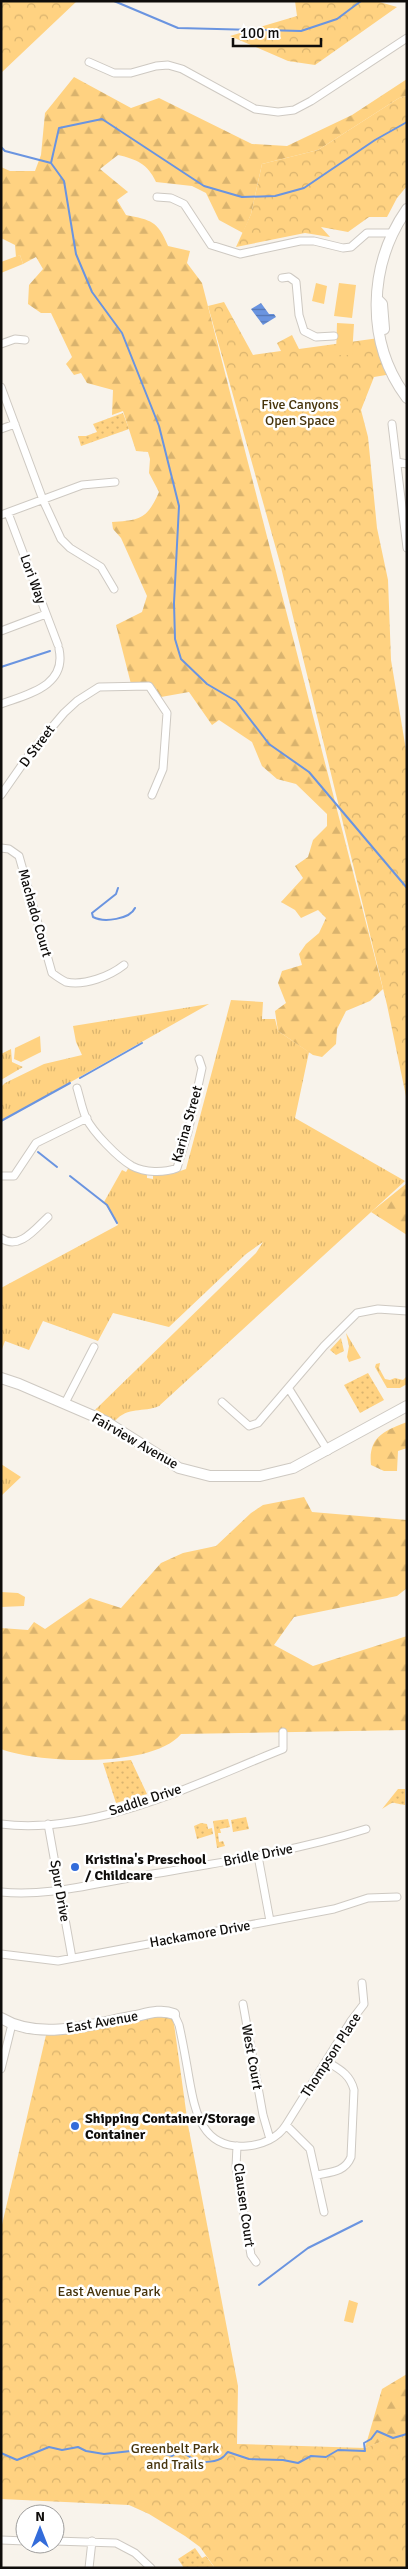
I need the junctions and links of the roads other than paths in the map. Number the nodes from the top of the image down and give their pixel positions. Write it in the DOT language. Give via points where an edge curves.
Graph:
graph roads {
  1 [pos="407,38"];
  2 [pos="89,62"];
  3 [pos="157,196"];
  4 [pos="407,209"];
  5 [pos="392,233"];
  6 [pos="282,278"];
  7 [pos="377,299"];
  8 [pos="334,336"];
  9 [pos="25,340"];
  10 [pos="1,344"];
  11 [pos="1,386"];
  12 [pos="407,387"];
  13 [pos="407,398"];
  14 [pos="15,424"];
  15 [pos="392,424"];
  16 [pos="1,429"];
  17 [pos="397,462"];
  18 [pos="407,464"];
  19 [pos="115,482"];
  20 [pos="43,500"];
  21 [pos="5,514"];
  22 [pos="407,548"];
  23 [pos="114,589"];
  24 [pos="46,614"];
  25 [pos="1,631"];
  26 [pos="1,704"];
  27 [pos="1,795"];
  28 [pos="152,795"];
  29 [pos="1,848"];
  30 [pos="124,966"];
  31 [pos="199,1059"];
  32 [pos="77,1088"];
  33 [pos="86,1118"];
  34 [pos="1,1176"];
  35 [pos="48,1217"];
  36 [pos="1,1238"];
  37 [pos="407,1311"];
  38 [pos="94,1346"];
  39 [pos="1,1378"];
  40 [pos="289,1389"];
  41 [pos="222,1402"];
  42 [pos="64,1403"];
  43 [pos="407,1406"];
  44 [pos="328,1451"];
  45 [pos="283,1732"];
  46 [pos="1,1824"];
  47 [pos="48,1824"];
  48 [pos="366,1829"];
  49 [pos="258,1856"];
  50 [pos="60,1890"];
  51 [pos="1,1892"];
  52 [pos="397,1897"];
  53 [pos="270,1921"];
  54 [pos="1,1954"];
  55 [pos="72,1958"];
  56 [pos="362,1983"];
  57 [pos="243,2004"];
  58 [pos="174,2014"];
  59 [pos="1,2018"];
  60 [pos="12,2024"];
  61 [pos="3,2053"];
  62 [pos="326,2061"];
  63 [pos="1,2069"];
  64 [pos="286,2125"];
  65 [pos="270,2139"];
  66 [pos="237,2146"];
  67 [pos="317,2175"];
  68 [pos="324,2212"];
  69 [pos="256,2262"];
  70 [pos="1,2540"];
  71 [pos="15,2540"];
  72 [pos="65,2541"];
  73 [pos="92,2541"];
  74 [pos="89,2568"];
  75 [pos="151,2568"];
  1 -- 2 [label="street" via="311,101 294,110 278,112 255,109 182,69 168,65 114,73"];
  3 -- 5 [label="street" via="184,204 211,244 240,254 300,241 352,247 367,233"];
  4 -- 5 [label="main road"];
  5 -- 7 [label="main road" via="381,268"];
  6 -- 8 [label="street" via="288,277 296,282 304,331 316,337"];
  7 -- 12 [label="main road" via="382,304 387,344"];
  7 -- 13 [label="main road" via="374,306 382,352"];
  9 -- 10 [label="street" via="15,339"];
  11 -- 14 [label="street"];
  14 -- 16 [label="street"];
  14 -- 20 [label="street"];
  15 -- 17 [label="street"];
  17 -- 18 [label="street"];
  17 -- 22 [label="street"];
  19 -- 20 [label="street" via="82,485"];
  20 -- 21 [label="street"];
  20 -- 23 [label="street" via="61,539 101,567"];
  21 -- 24 [label="street, Lori Way"];
  24 -- 25 [label="street"];
  24 -- 26 [label="street, Lori Way" via="59,647 60,666 52,680 40,690"];
  27 -- 28 [label="street, D Street" via="31,752 77,701 99,687 149,686 167,713 163,769"];
  29 -- 30 [label="street, Machado Court" via="9,848 19,856 52,973 66,982 81,981 110,976"];
  31 -- 33 [label="street, Karina Street" via="202,1068 177,1168 148,1171 132,1166 97,1134"];
  32 -- 33 [label="street, Karina Street"];
  33 -- 34 [label="street" via="36,1144 14,1176"];
  35 -- 36 [label="street" via="22,1240 14,1243"];
  37 -- 40 [label="street" via="378,1309 357,1313 324,1346"];
  38 -- 42 [label="street"];
  39 -- 42 [label="main road, Fairview Avenue"];
  40 -- 41 [label="street" via="258,1423 249,1426"];
  40 -- 44 [label="street"];
  42 -- 44 [label="main road, Fairview Avenue" via="104,1421 179,1468 210,1476 260,1476 293,1468"];
  43 -- 44 [label="main road, Fairview Avenue"];
  45 -- 47 [label="street, Saddle Drive" via="283,1749 142,1804 86,1819"];
  46 -- 47 [label="street, Saddle Drive"];
  47 -- 50 [label="street, Spur Drive"];
  48 -- 49 [label="street, Bridle Drive"];
  49 -- 50 [label="street, Bridle Drive"];
  49 -- 53 [label="street"];
  50 -- 51 [label="street, Bridle Drive"];
  50 -- 55 [label="street, Spur Drive"];
  52 -- 53 [label="street, Hackamore Drive" via="368,1898 334,1909"];
  53 -- 55 [label="street, Hackamore Drive"];
  54 -- 55 [label="street, Hackamore Drive" via="50,1960"];
  56 -- 62 [label="street, Thompson Place" via="364,2004"];
  57 -- 65 [label="street, West Court"];
  58 -- 60 [label="main road, East Avenue" via="157,2012 60,2030"];
  58 -- 66 [label="street" via="180,2025 198,2119 216,2139"];
  59 -- 60 [label="main road, East Avenue"];
  60 -- 61 [label="street"];
  61 -- 63 [label="street"];
  62 -- 64 [label="street, Thompson Place"];
  62 -- 67 [label="street" via="352,2081 351,2157 342,2169"];
  64 -- 65 [label="street, Thompson Place"];
  64 -- 67 [label="street" via="310,2149"];
  65 -- 66 [label="street" via="254,2145"];
  66 -- 69 [label="street, Clausen Court" via="236,2167 251,2255"];
  67 -- 68 [label="street"];
  70 -- 71 [label="street"];
  72 -- 73 [label="street"];
  73 -- 74 [label="street"];
  73 -- 75 [label="street" via="116,2543 135,2553"];
}
